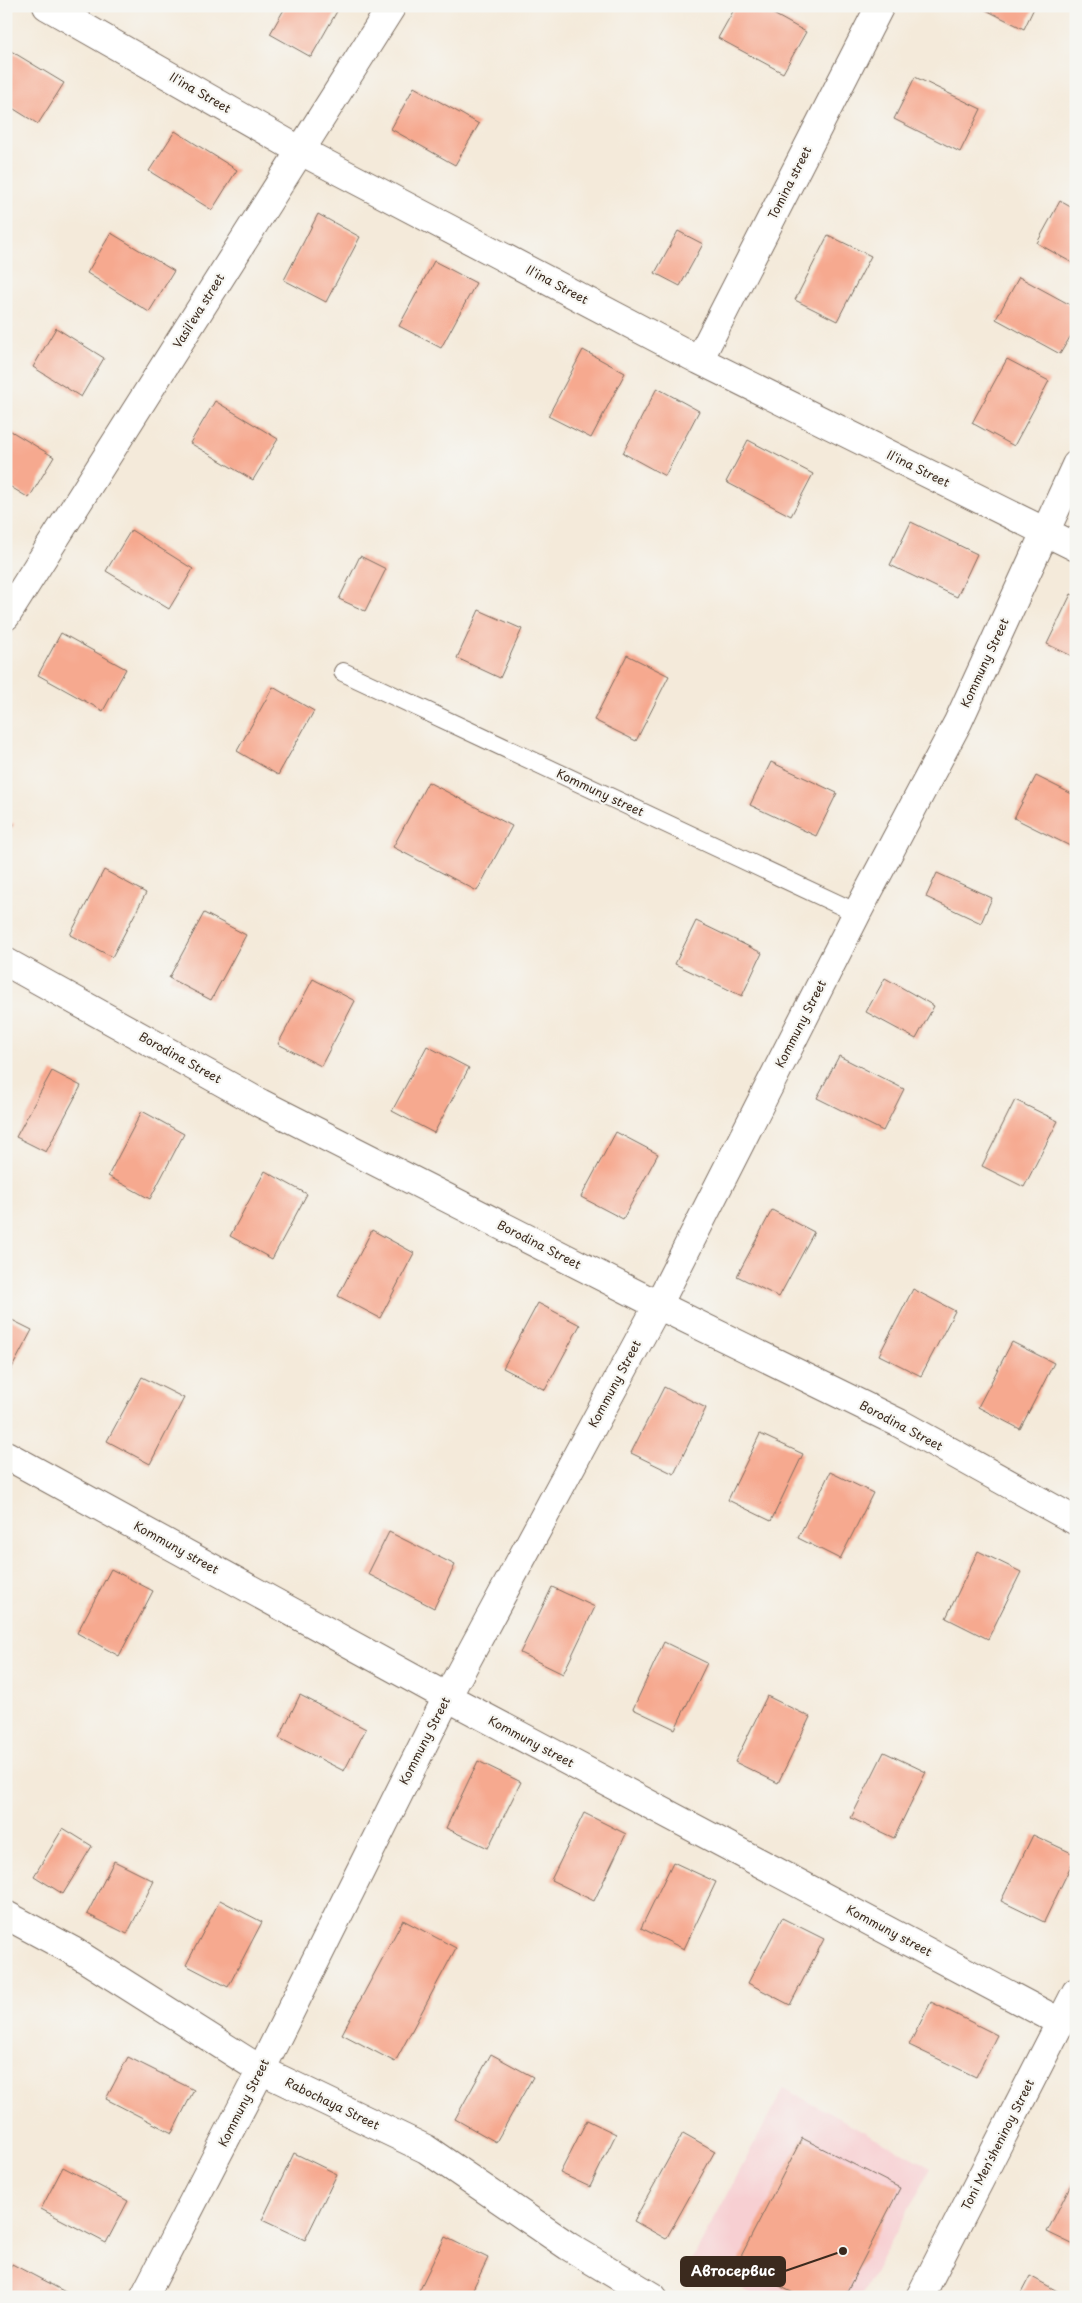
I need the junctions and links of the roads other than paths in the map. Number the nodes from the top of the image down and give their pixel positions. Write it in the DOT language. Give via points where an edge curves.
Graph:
graph roads {
  1 [pos="47,6"];
  2 [pos="392,6"];
  3 [pos="880,6"];
  4 [pos="301,151"];
  5 [pos="699,360"];
  6 [pos="1076,465"];
  7 [pos="1046,533"];
  8 [pos="1076,547"];
  9 [pos="6,616"];
  10 [pos="343,672"];
  11 [pos="857,913"];
  12 [pos="6,962"];
  13 [pos="658,1305"];
  14 [pos="6,1455"];
  15 [pos="1076,1521"];
  16 [pos="446,1697"];
  17 [pos="6,1916"];
  18 [pos="1076,1992"];
  19 [pos="1060,2022"];
  20 [pos="261,2070"];
  21 [pos="144,2297"];
  22 [pos="653,2297"];
  23 [pos="920,2297"];
  1 -- 4 [label="street, Il'ina Street"];
  2 -- 4 [label="street, Vasil'eva street"];
  3 -- 5 [label="street, Tomina street"];
  4 -- 5 [label="street, Il'ina Street"];
  4 -- 9 [label="street, Vasil'eva street"];
  5 -- 7 [label="street, Il'ina Street"];
  6 -- 7 [label="street, Kommuny Street"];
  7 -- 8 [label="street, Il'ina Street"];
  7 -- 11 [label="street, Kommuny Street" via="958,722"];
  10 -- 11 [label="lane, Kommuny street"];
  11 -- 13 [label="street, Kommuny Street"];
  12 -- 13 [label="street, Borodina Street" via="260,1103"];
  13 -- 15 [label="street, Borodina Street" via="899,1424"];
  13 -- 16 [label="street, Kommuny Street"];
  14 -- 16 [label="street, Kommuny street"];
  16 -- 19 [label="street, Kommuny street"];
  16 -- 20 [label="street, Kommuny Street"];
  17 -- 20 [label="street, Rabochaya Street" via="73,1952"];
  18 -- 19 [label="street, Toni Men'sheninoy Street"];
  19 -- 23 [label="street, Toni Men'sheninoy Street"];
  20 -- 21 [label="street, Kommuny Street"];
  20 -- 22 [label="street, Rabochaya Street" via="426,2149 568,2246"];
}
